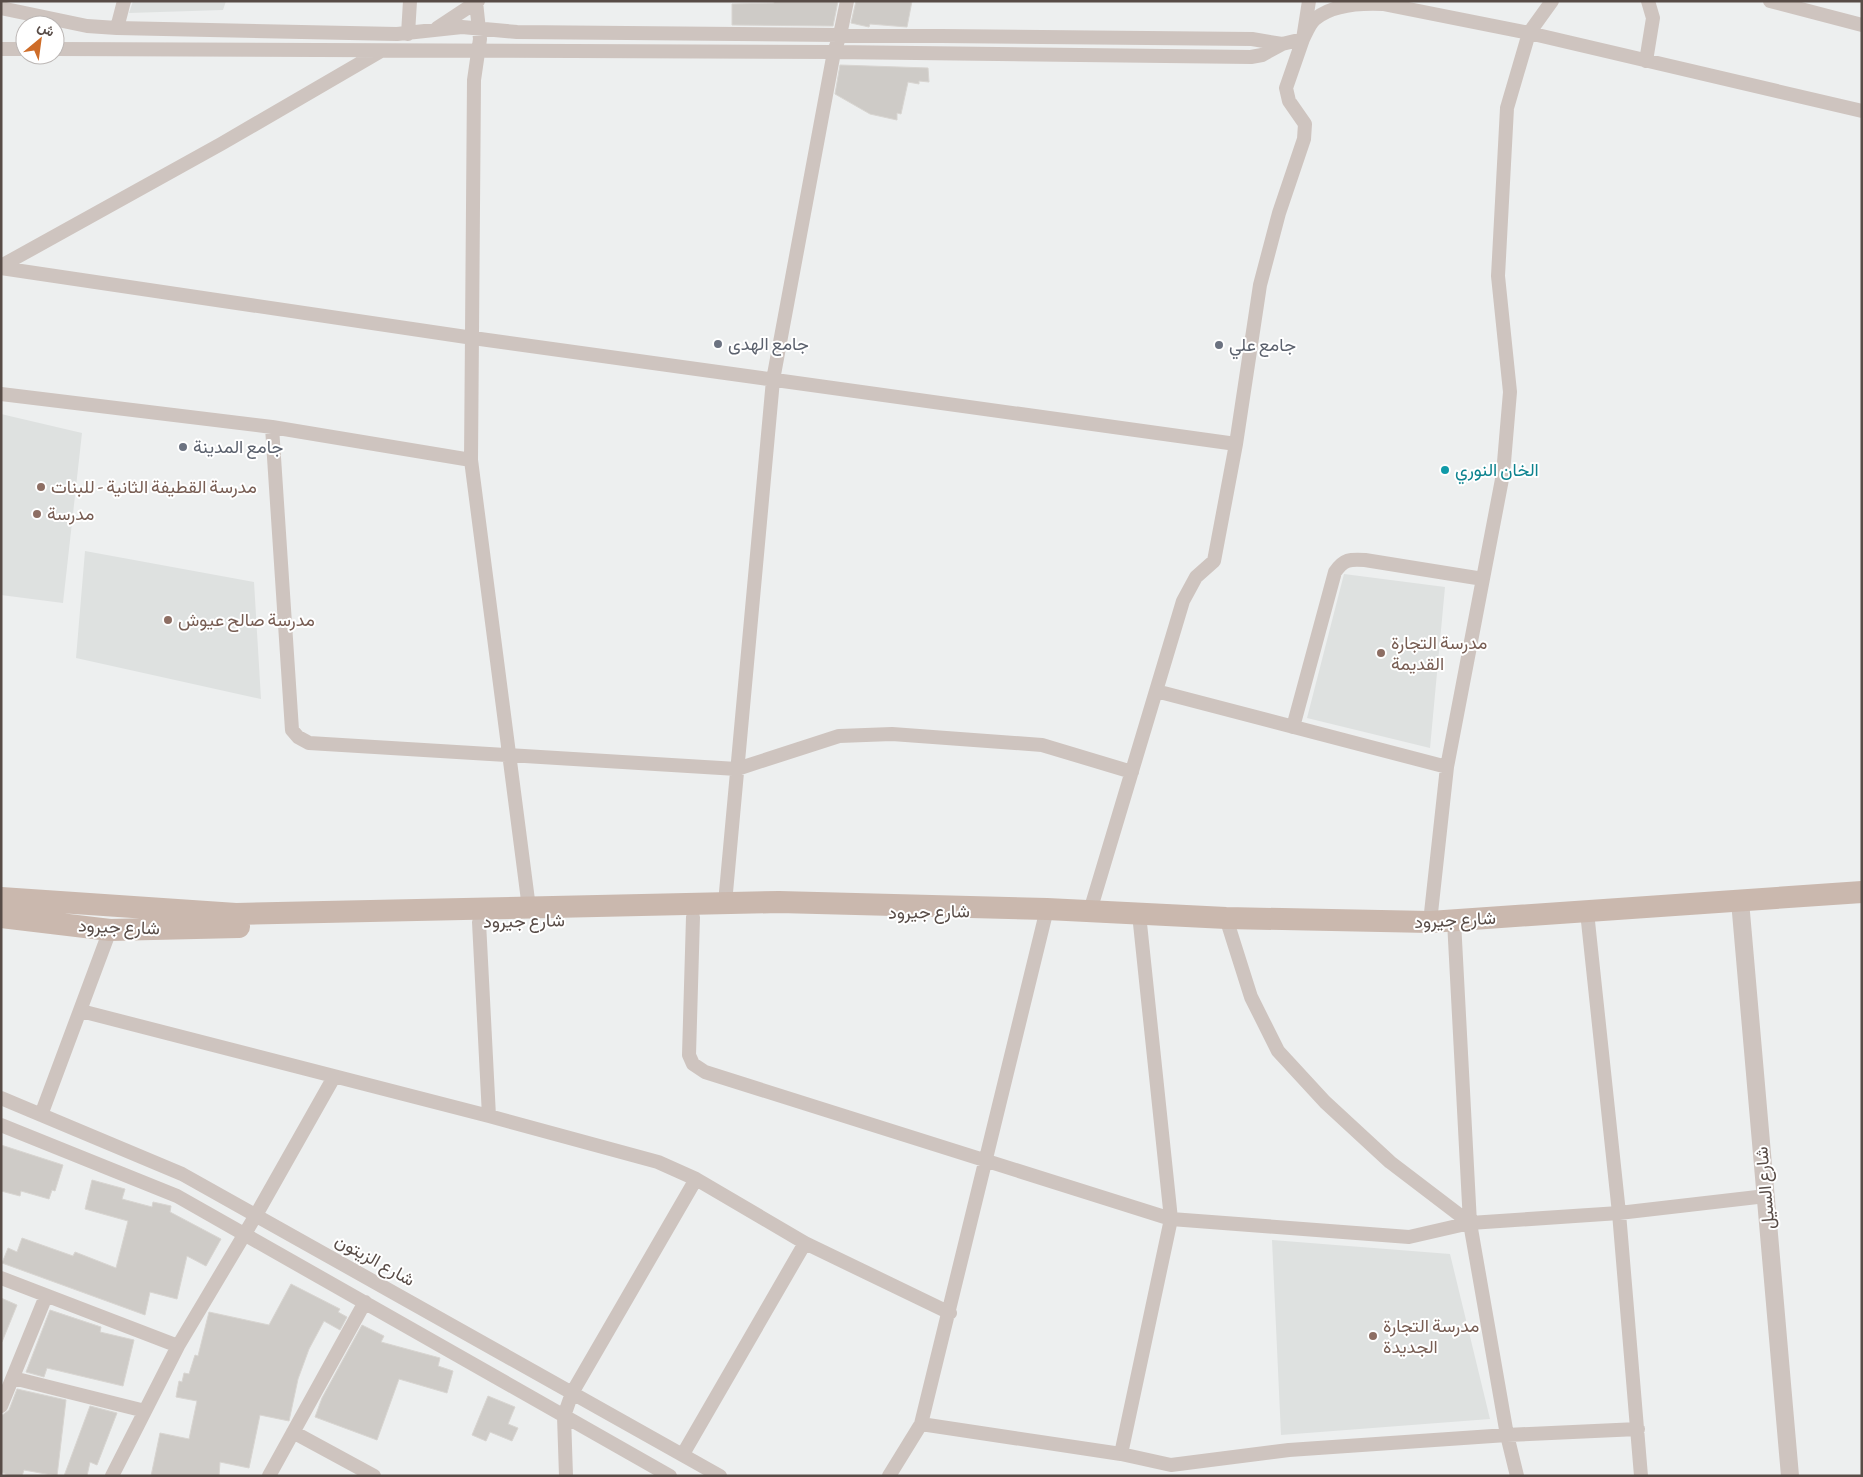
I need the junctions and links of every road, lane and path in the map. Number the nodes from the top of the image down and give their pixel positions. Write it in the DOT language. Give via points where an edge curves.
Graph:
graph roads {
  1 [pos="124,1"];
  2 [pos="410,1"];
  3 [pos="847,1"];
  4 [pos="1309,1"];
  5 [pos="1552,1"];
  6 [pos="1648,1"];
  7 [pos="1770,1"];
  8 [pos="477,2"];
  9 [pos="1,8"];
  10 [pos="1862,25"];
  11 [pos="116,28"];
  12 [pos="479,28"];
  13 [pos="434,30"];
  14 [pos="1529,33"];
  15 [pos="408,34"];
  16 [pos="840,35"];
  17 [pos="1303,39"];
  18 [pos="1282,44"];
  19 [pos="1,48"];
  20 [pos="15,49"];
  21 [pos="65,49"];
  22 [pos="383,50"];
  23 [pos="477,50"];
  24 [pos="434,51"];
  25 [pos="834,52"];
  26 [pos="1646,61"];
  27 [pos="1862,112"];
  28 [pos="1,267"];
  29 [pos="473,338"];
  30 [pos="773,380"];
  31 [pos="1,394"];
  32 [pos="272,427"];
  33 [pos="1236,444"];
  34 [pos="471,460"];
  35 [pos="1483,579"];
  36 [pos="1156,691"];
  37 [pos="1293,727"];
  38 [pos="508,753"];
  39 [pos="1447,767"];
  40 [pos="738,769"];
  41 [pos="1132,772"];
  42 [pos="1862,892"];
  43 [pos="1,898"];
  44 [pos="1740,901"];
  45 [pos="725,903"];
  46 [pos="529,908"];
  47 [pos="1047,909"];
  48 [pos="1090,911"];
  49 [pos="1587,912"];
  50 [pos="1139,914"];
  51 [pos="1,917"];
  52 [pos="693,917"];
  53 [pos="1226,918"];
  54 [pos="1454,921"];
  55 [pos="479,922"];
  56 [pos="1430,922"];
  57 [pos="110,930"];
  58 [pos="81,1011"];
  59 [pos="334,1076"];
  60 [pos="1,1098"];
  61 [pos="41,1115"];
  62 [pos="488,1116"];
  63 [pos="1,1125"];
  64 [pos="985,1162"];
  65 [pos="696,1179"];
  66 [pos="1766,1196"];
  67 [pos="1619,1213"];
  68 [pos="256,1215"];
  69 [pos="1171,1219"];
  70 [pos="1470,1223"];
  71 [pos="245,1235"];
  72 [pos="804,1243"];
  73 [pos="1,1278"];
  74 [pos="46,1296"];
  75 [pos="365,1302"];
  76 [pos="950,1313"];
  77 [pos="178,1346"];
  78 [pos="13,1378"];
  79 [pos="572,1393"];
  80 [pos="1,1406"];
  81 [pos="145,1411"];
  82 [pos="564,1416"];
  83 [pos="921,1424"];
  84 [pos="1638,1429"];
  85 [pos="293,1432"];
  86 [pos="1507,1435"];
  87 [pos="683,1454"];
  88 [pos="1121,1454"];
  89 [pos="1170,1470"];
  90 [pos="112,1476"];
  91 [pos="269,1476"];
  92 [pos="374,1476"];
  93 [pos="566,1476"];
  94 [pos="670,1476"];
  95 [pos="720,1476"];
  96 [pos="889,1476"];
  97 [pos="1517,1476"];
  98 [pos="1641,1476"];
  99 [pos="1790,1476"];
  1 -- 11 [label="street"];
  2 -- 15 [label="street"];
  3 -- 16 [label="street"];
  4 -- 17 [label="street"];
  5 -- 14 [label="street"];
  6 -- 26 [label="street" via="1653,18"];
  7 -- 10 [label="street"];
  8 -- 12 [label="street"];
  8 -- 13 [label="street"];
  9 -- 11 [label="street" via="87,26"];
  11 -- 15 [label="street"];
  12 -- 13 [label="street"];
  12 -- 16 [label="street" via="517,32"];
  12 -- 23 [label="street"];
  13 -- 15 [label="street"];
  13 -- 24 [label="street"];
  14 -- 17 [label="street" via="1365,3 1330,11 1314,20"];
  14 -- 26 [label="street"];
  14 -- 35 [label="street" via="1507,108 1498,276 1510,392 1503,474"];
  16 -- 18 [label="street" via="1252,40"];
  16 -- 25 [label="street"];
  17 -- 18 [label="street"];
  17 -- 33 [label="street" via="1286,88 1289,101 1305,124 1304,140 1279,213 1260,285"];
  18 -- 25 [label="street" via="1251,57"];
  19 -- 20 [label="street"];
  21 -- 22 [label="street"];
  22 -- 24 [label="street"];
  22 -- 28 [label="street"];
  23 -- 24 [label="street"];
  23 -- 25 [label="street"];
  23 -- 29 [label="street" via="474,80"];
  25 -- 30 [label="street"];
  26 -- 27 [label="street"];
  28 -- 29 [label="street"];
  29 -- 30 [label="street"];
  29 -- 34 [label="street"];
  30 -- 33 [label="street"];
  30 -- 40 [label="street"];
  31 -- 32 [label="street"];
  32 -- 34 [label="street"];
  32 -- 38 [label="street" via="292,730 309,743"];
  33 -- 36 [label="street" via="1214,561 1196,577 1183,601"];
  34 -- 38 [label="street"];
  35 -- 37 [label="street" via="1365,560 1348,559 1340,564 1335,572"];
  35 -- 39 [label="street"];
  36 -- 37 [label="street"];
  36 -- 41 [label="street"];
  37 -- 39 [label="street"];
  38 -- 40 [label="street"];
  38 -- 46 [label="street"];
  39 -- 56 [label="street"];
  40 -- 41 [label="street" via="839,736 892,734 1042,745"];
  40 -- 45 [label="street"];
  41 -- 48 [label="street"];
  42 -- 44 [label="main road, شارع جيرود"];
  43 -- 46 [label="main road, شارع جيرود" via="236,914"];
  44 -- 49 [label="main road, شارع جيرود"];
  44 -- 66 [label="street, شارع السيل"];
  45 -- 46 [label="main road, شارع جيرود"];
  45 -- 47 [label="main road, شارع جيرود"];
  47 -- 48 [label="main road, شارع جيرود"];
  47 -- 52 [label="main road, شارع جيرود"];
  47 -- 64 [label="street"];
  48 -- 50 [label="main road, شارع جيرود"];
  49 -- 54 [label="main road, شارع جيرود"];
  49 -- 67 [label="street"];
  50 -- 53 [label="main road, شارع جيرود"];
  50 -- 69 [label="street"];
  51 -- 57 [label="main road, شارع جيرود"];
  52 -- 55 [label="main road, شارع جيرود"];
  52 -- 64 [label="street" via="689,1055 693,1064 704,1072"];
  53 -- 56 [label="main road, شارع جيرود"];
  53 -- 70 [label="street" via="1251,996 1278,1051 1325,1102 1390,1162"];
  54 -- 56 [label="main road, شارع جيرود"];
  54 -- 70 [label="street"];
  55 -- 57 [label="main road, شارع جيرود"];
  55 -- 62 [label="street"];
  57 -- 58 [label="street"];
  58 -- 59 [label="street"];
  58 -- 61 [label="street"];
  59 -- 62 [label="street"];
  59 -- 68 [label="street"];
  60 -- 61 [label="street, شارع الزيتون"];
  61 -- 68 [label="street, شارع الزيتون" via="182,1174"];
  62 -- 65 [label="street" via="658,1162"];
  63 -- 71 [label="street" via="177,1196"];
  64 -- 69 [label="street"];
  64 -- 76 [label="street"];
  65 -- 72 [label="street"];
  65 -- 79 [label="street"];
  66 -- 67 [label="street"];
  66 -- 99 [label="street, شارع السيل"];
  67 -- 70 [label="street"];
  67 -- 84 [label="street"];
  68 -- 71 [label="street"];
  68 -- 79 [label="street, شارع الزيتون"];
  69 -- 70 [label="street" via="1409,1236"];
  69 -- 88 [label="street"];
  70 -- 86 [label="street"];
  71 -- 75 [label="street"];
  71 -- 77 [label="street"];
  72 -- 76 [label="street"];
  72 -- 87 [label="street"];
  73 -- 74 [label="street"];
  74 -- 77 [label="street"];
  74 -- 78 [label="street"];
  75 -- 82 [label="street"];
  75 -- 85 [label="street"];
  76 -- 83 [label="street"];
  77 -- 81 [label="street"];
  78 -- 80 [label="street"];
  78 -- 81 [label="street"];
  79 -- 82 [label="street"];
  79 -- 87 [label="street, شارع الزيتون"];
  81 -- 90 [label="street"];
  82 -- 93 [label="street"];
  82 -- 94 [label="street"];
  83 -- 88 [label="street"];
  83 -- 96 [label="street"];
  84 -- 86 [label="street"];
  84 -- 98 [label="street"];
  85 -- 91 [label="street"];
  85 -- 92 [label="street"];
  86 -- 89 [label="street" via="1289,1450"];
  86 -- 97 [label="street"];
  87 -- 95 [label="street, شارع الزيتون"];
  88 -- 89 [label="street"];
}
